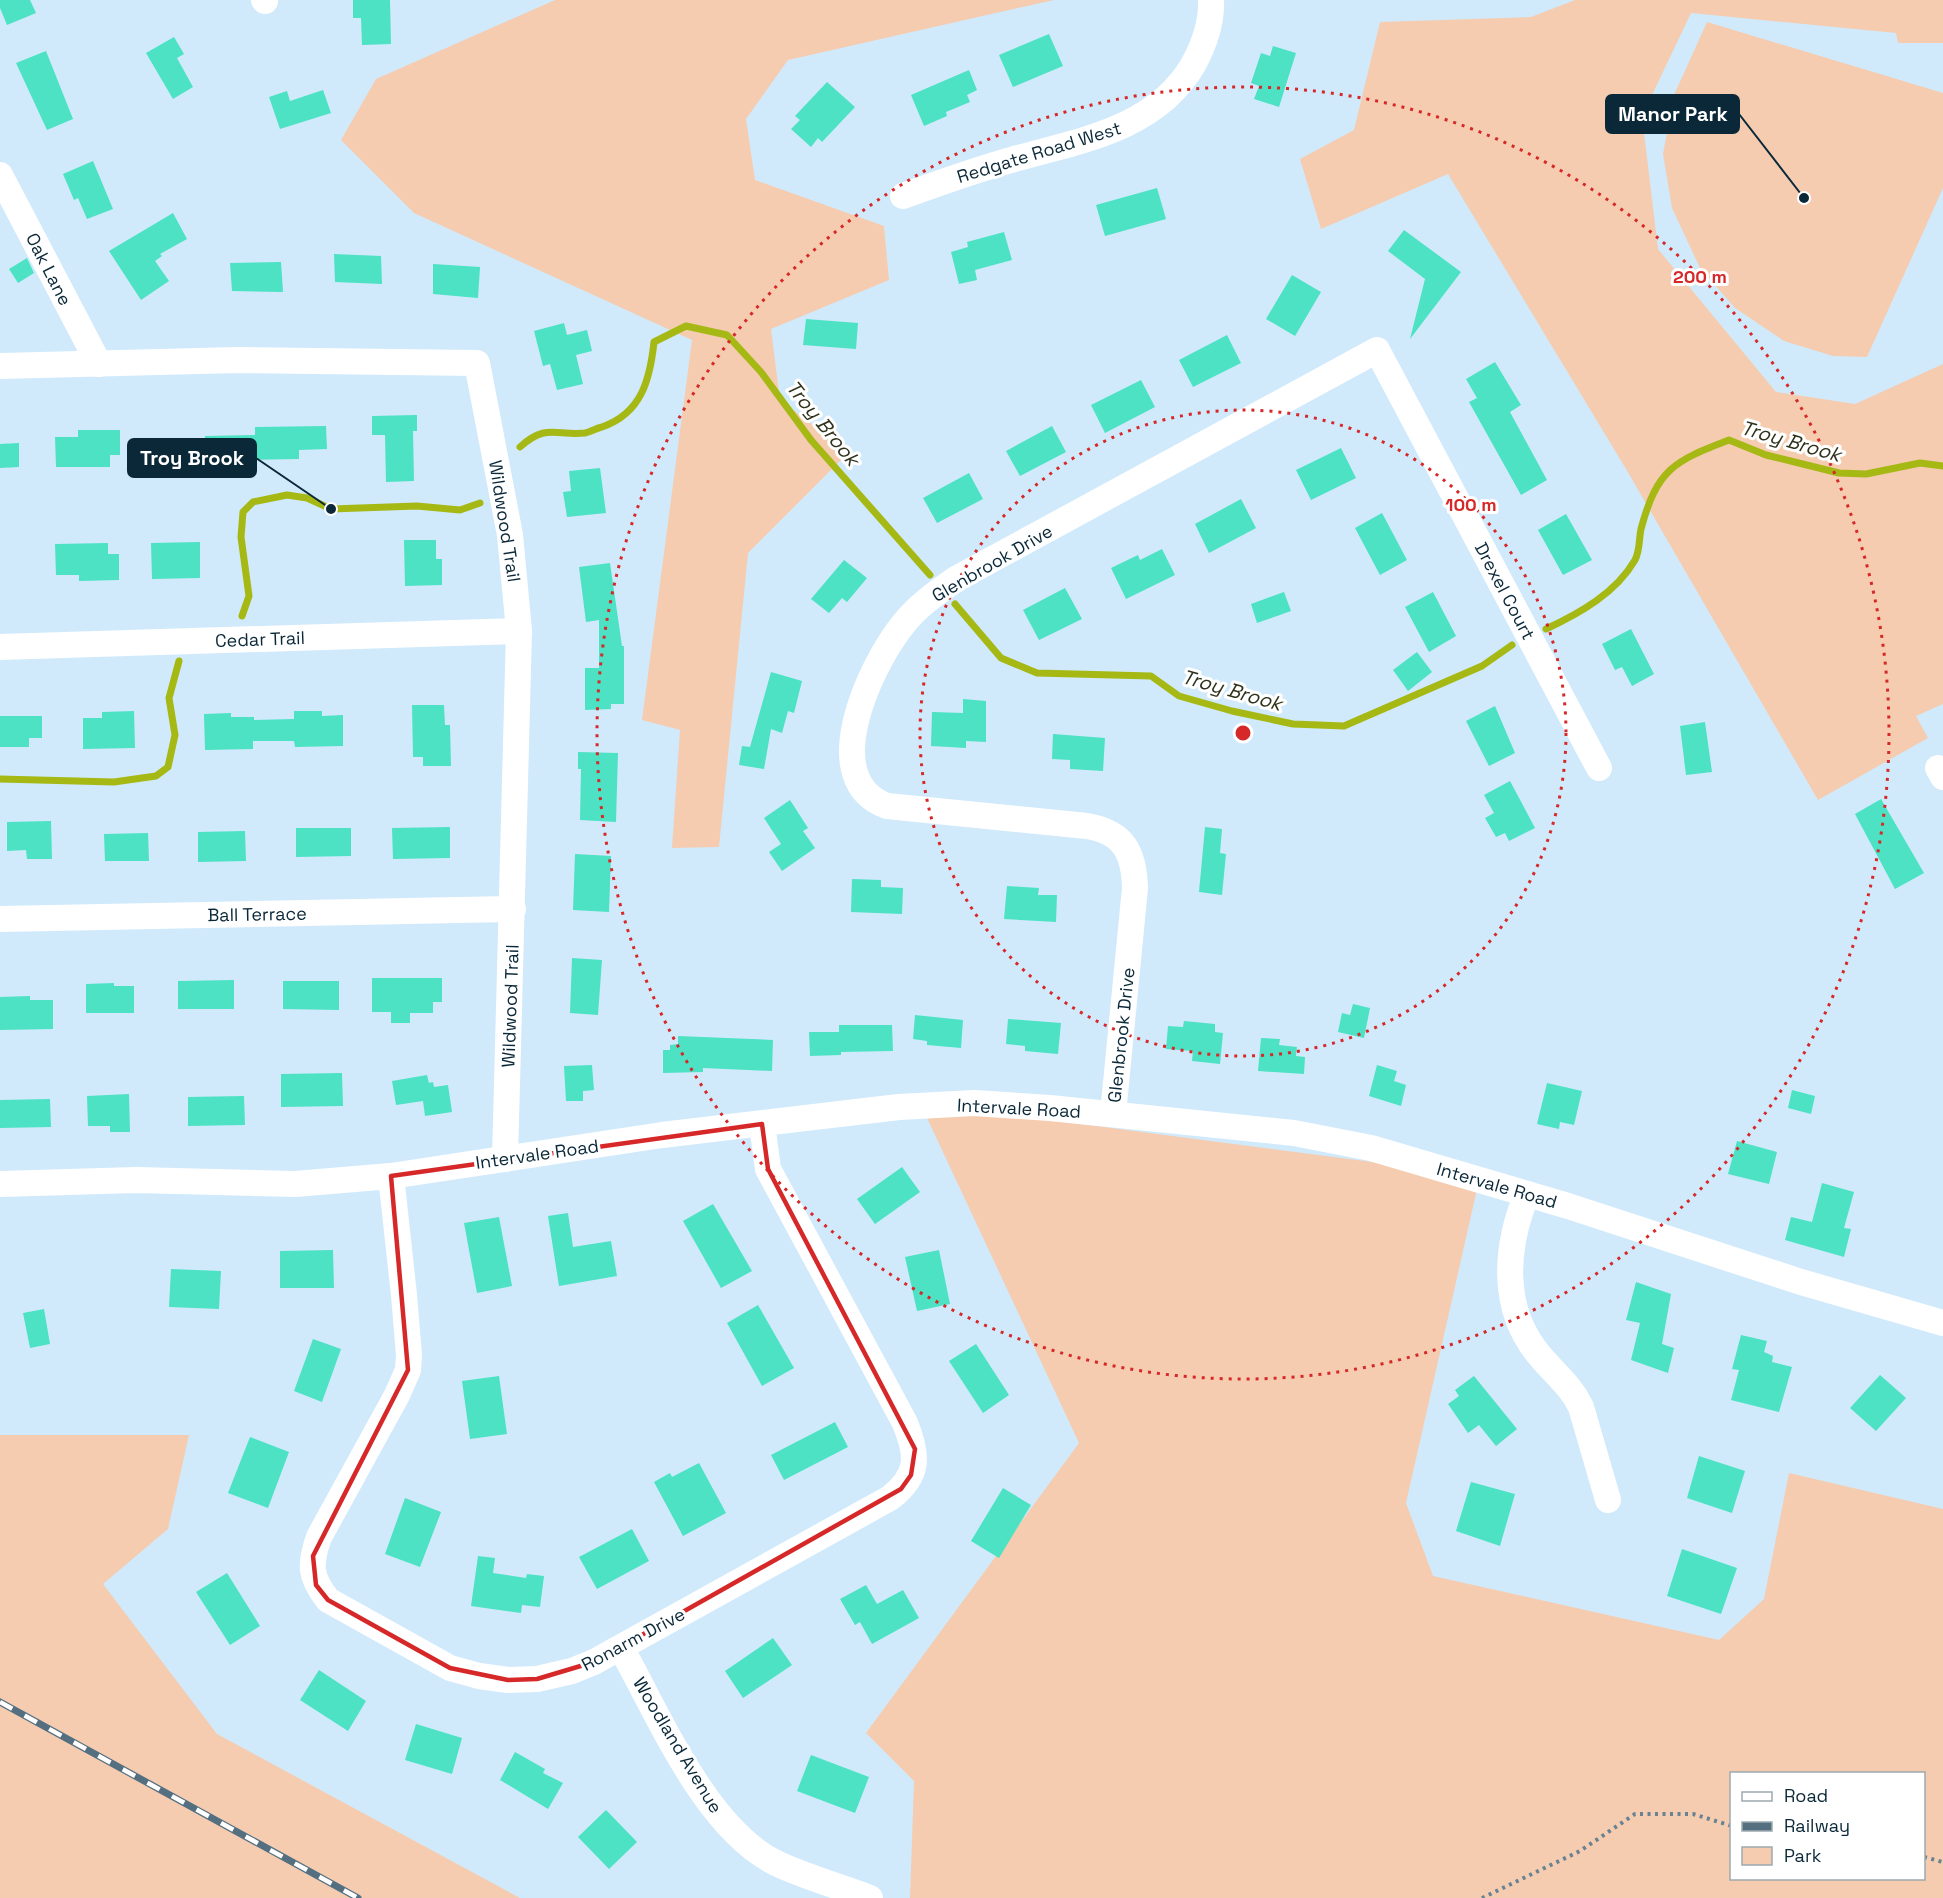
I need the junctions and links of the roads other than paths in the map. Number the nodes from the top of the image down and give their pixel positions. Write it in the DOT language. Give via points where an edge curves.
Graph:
graph roads {
  1 [pos="1211,0"];
  2 [pos="0,175"];
  3 [pos="903,196"];
  4 [pos="1377,350"];
  5 [pos="99,364"];
  6 [pos="0,366"];
  7 [pos="519,631"];
  8 [pos="0,647"];
  9 [pos="1599,768"];
  10 [pos="513,909"];
  11 [pos="0,919"];
  12 [pos="1113,1114"];
  13 [pos="762,1124"];
  14 [pos="505,1159"];
  15 [pos="391,1176"];
  16 [pos="0,1184"];
  17 [pos="1527,1194"];
  18 [pos="1943,1323"];
  19 [pos="1608,1500"];
  20 [pos="621,1648"];
  21 [pos="870,1898"];
  1 -- 3 [label="street, Redgate Road West" via="1209,24 1200,52 1185,78 1154,109 1101,134 972,171"];
  2 -- 5 [label="street, Oak Lane"];
  4 -- 9 [label="street, Drexel Court"];
  4 -- 12 [label="street, Glenbrook Drive" via="956,579 903,624 884,651 867,687 852,748 856,778 873,801 911,809 1101,828 1125,846 1132,859 1136,888"];
  5 -- 6 [label="street, Wildwood Trail"];
  5 -- 7 [label="street, Wildwood Trail" via="238,360 477,363 510,535"];
  7 -- 8 [label="street, Cedar Trail"];
  7 -- 10 [label="street, Wildwood Trail"];
  10 -- 11 [label="street, Ball Terrace"];
  10 -- 14 [label="street, Wildwood Trail"];
  12 -- 13 [label="street, Intervale Road" via="974,1103 899,1107"];
  12 -- 17 [label="street, Intervale Road" via="1294,1133 1371,1148"];
  13 -- 14 [label="street, Intervale Road"];
  13 -- 20 [label="street, Ronarm Drive" via="768,1169 905,1423 915,1449 914,1463 901,1489 890,1498"];
  14 -- 15 [label="street, Intervale Road"];
  15 -- 16 [label="street, Intervale Road" via="295,1184 136,1180"];
  15 -- 20 [label="street, Ronarm Drive" via="408,1370 319,1537 312,1556 316,1585 328,1600 450,1668 478,1676 537,1679 572,1671"];
  17 -- 18 [label="street, Intervale Road"];
  17 -- 19 [label="street" via="1509,1259 1513,1303 1523,1331 1539,1356 1574,1392"];
  20 -- 21 [label="street, Woodland Avenue" via="694,1779 724,1823 776,1863"];
}
